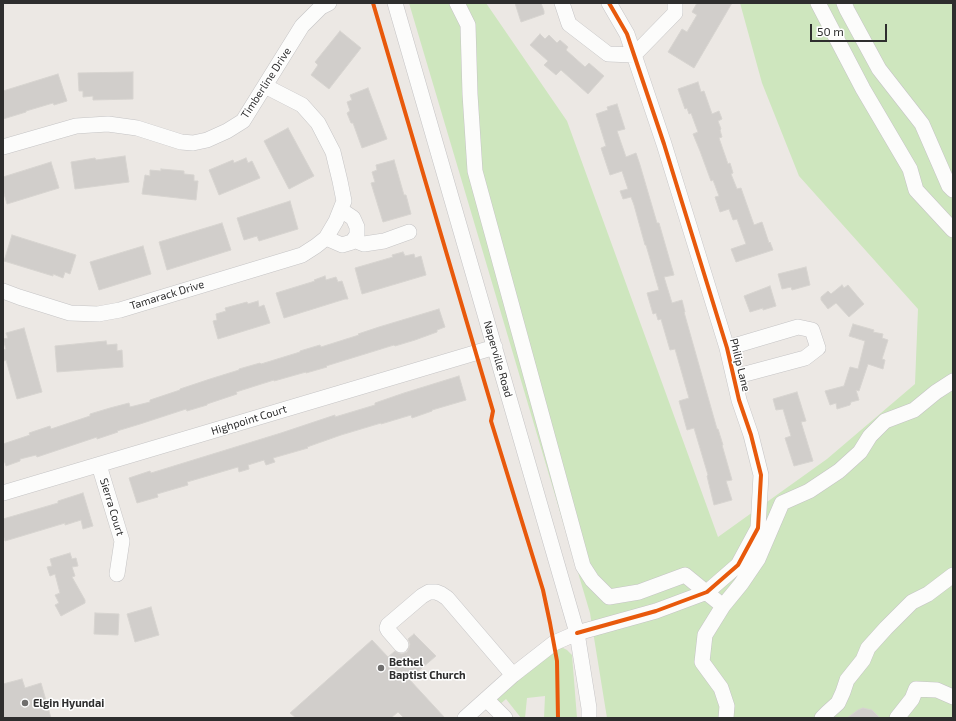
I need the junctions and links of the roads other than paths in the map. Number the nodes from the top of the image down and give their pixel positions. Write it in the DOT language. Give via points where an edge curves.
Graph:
graph roads {
  1 [pos="328,3"];
  2 [pos="395,3"];
  3 [pos="457,3"];
  4 [pos="562,3"];
  5 [pos="609,3"];
  6 [pos="675,3"];
  7 [pos="818,3"];
  8 [pos="844,3"];
  9 [pos="634,55"];
  10 [pos="265,86"];
  11 [pos="3,147"];
  12 [pos="953,190"];
  13 [pos="341,210"];
  14 [pos="953,230"];
  15 [pos="409,232"];
  16 [pos="326,238"];
  17 [pos="354,240"];
  18 [pos="3,291"];
  19 [pos="495,347"];
  20 [pos="727,348"];
  21 [pos="734,377"];
  22 [pos="953,381"];
  23 [pos="99,465"];
  24 [pos="3,493"];
  25 [pos="117,574"];
  26 [pos="953,576"];
  27 [pos="707,592"];
  28 [pos="723,606"];
  29 [pos="578,633"];
  30 [pos="401,645"];
  31 [pos="513,674"];
  32 [pos="953,697"];
  33 [pos="486,699"];
  34 [pos="466,718"];
  35 [pos="506,718"];
  36 [pos="589,718"];
  37 [pos="726,718"];
  38 [pos="822,718"];
  39 [pos="898,718"];
  1 -- 10 [label="street, Timberline Drive" via="302,26"];
  2 -- 19 [label="street, Naperville Road"];
  3 -- 27 [label="street" via="468,25 475,170 583,566 592,580 609,597 639,592 685,575"];
  4 -- 9 [label="street" via="569,24 608,54"];
  5 -- 9 [label="street, Philip Lane" via="627,34"];
  6 -- 9 [label="street" via="675,13"];
  7 -- 14 [label="street" via="863,89 910,169 916,190"];
  8 -- 12 [label="street" via="879,69 922,124"];
  9 -- 20 [label="street, Philip Lane"];
  10 -- 11 [label="street, Timberline Drive" via="243,121 228,131 193,144 136,128 108,124 76,126"];
  10 -- 13 [label="street, Tamarack Drive" via="302,105 318,123 333,152 344,201"];
  13 -- 16 [label="street, Tamarack Drive"];
  13 -- 17 [label="street" via="353,218 357,234"];
  15 -- 17 [label="street" via="384,241 364,244"];
  16 -- 17 [label="street" via="342,245"];
  16 -- 18 [label="street, Tamarack Drive" via="302,255 120,310 98,314 70,313"];
  19 -- 23 [label="street, Highpoint Court"];
  19 -- 29 [label="street, Naperville Road"];
  20 -- 21 [label="street, Philip Lane"];
  20 -- 21 [label="street" via="798,328 812,330 818,348 805,358"];
  21 -- 27 [label="street, Philip Lane" via="761,475 758,528 738,565"];
  22 -- 28 [label="street" via="914,410 885,421 870,436 860,452 839,471 809,491 782,504 758,559"];
  23 -- 24 [label="street, Highpoint Court"];
  23 -- 25 [label="street, Sierra Court" via="122,541"];
  26 -- 38 [label="street" via="912,602 886,628 868,648 863,660 847,680 838,703"];
  27 -- 28 [label="street"];
  27 -- 29 [label="street, Philip Lane"];
  28 -- 37 [label="street" via="705,635 702,662 721,688 727,706"];
  29 -- 31 [label="street, Philip Lane" via="554,643"];
  29 -- 36 [label="street, Naperville Road"];
  30 -- 31 [label="street" via="388,630 388,625 422,596 436,592 447,598"];
  31 -- 33 [label="street, Philip Lane"];
  32 -- 39 [label="street" via="936,690 916,689"];
  33 -- 34 [label="street, Philip Lane"];
  33 -- 35 [label="street"];
}
